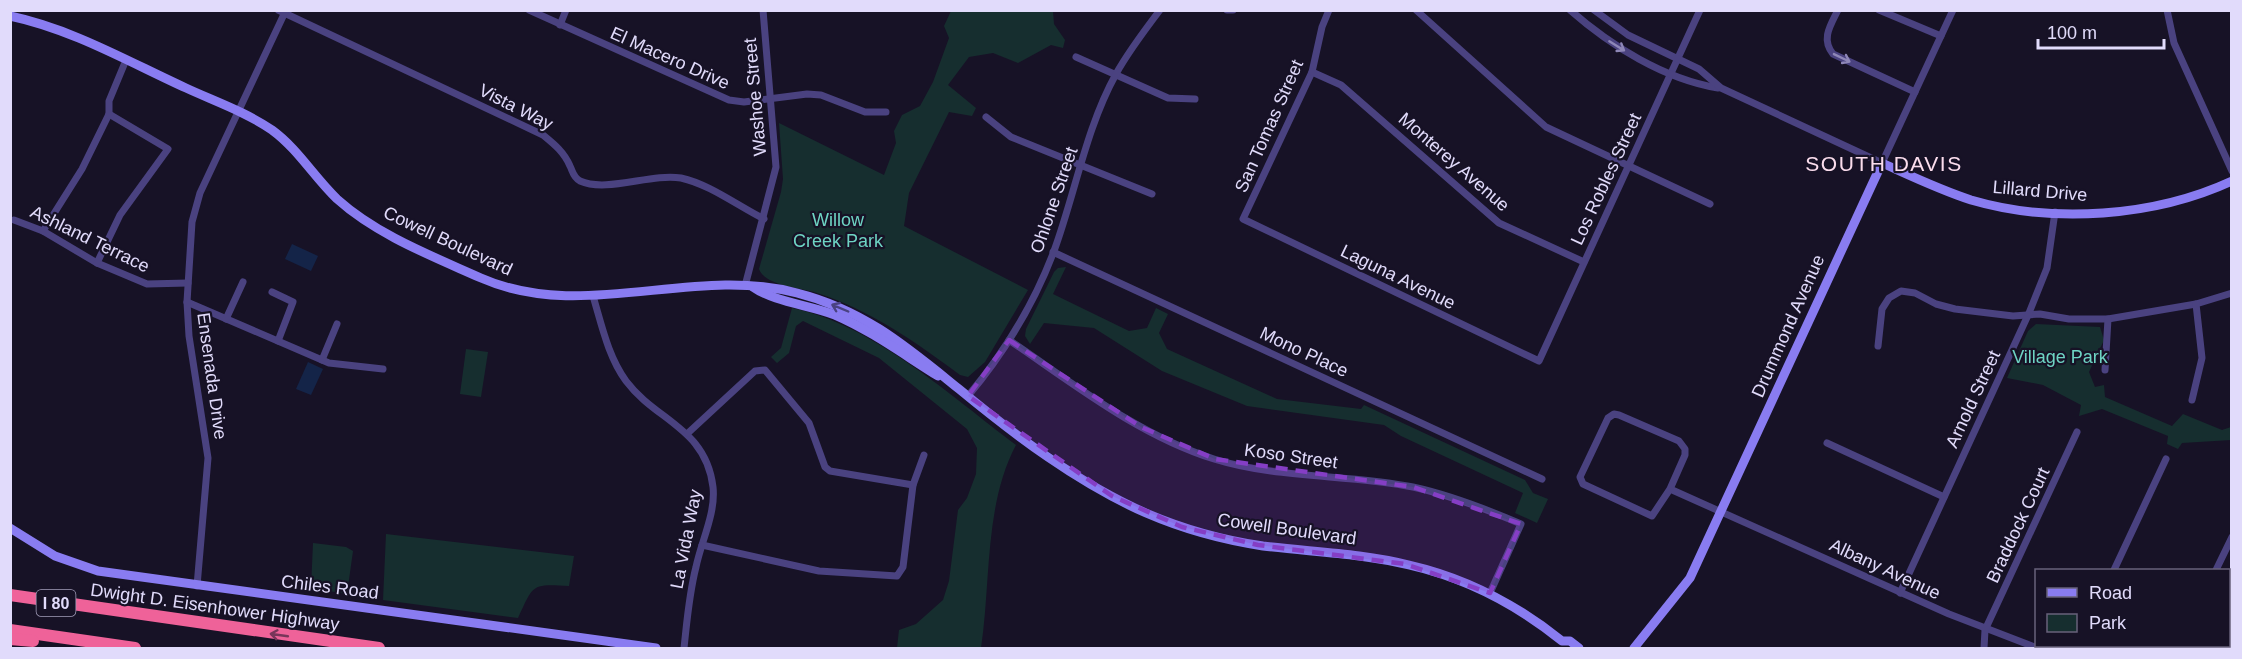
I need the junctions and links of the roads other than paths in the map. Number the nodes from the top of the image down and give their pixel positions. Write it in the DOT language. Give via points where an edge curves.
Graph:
graph roads {
  1 [pos="529,10"];
  2 [pos="566,10"];
  3 [pos="763,10"];
  4 [pos="1160,10"];
  5 [pos="1227,10"];
  6 [pos="1233,10"];
  7 [pos="1329,10"];
  8 [pos="1416,10"];
  9 [pos="1570,10"];
  10 [pos="1594,10"];
  11 [pos="1700,10"];
  12 [pos="1838,10"];
  13 [pos="1879,10"];
  14 [pos="1953,10"];
  15 [pos="2167,10"];
  16 [pos="283,12"];
  17 [pos="10,16"];
  18 [pos="560,25"];
  19 [pos="1941,36"];
  20 [pos="1076,57"];
  21 [pos="126,60"];
  22 [pos="1678,60"];
  23 [pos="1312,72"];
  24 [pos="1672,74"];
  25 [pos="1115,75"];
  26 [pos="1721,88"];
  27 [pos="1915,92"];
  28 [pos="770,99"];
  29 [pos="1195,99"];
  30 [pos="239,112"];
  31 [pos="886,112"];
  32 [pos="109,114"];
  33 [pos="986,117"];
  34 [pos="1882,163"];
  35 [pos="1083,165"];
  36 [pos="1629,167"];
  37 [pos="2232,171"];
  38 [pos="2232,181"];
  39 [pos="1152,194"];
  40 [pos="1710,204"];
  41 [pos="2055,212"];
  42 [pos="764,219"];
  43 [pos="1243,219"];
  44 [pos="15,220"];
  45 [pos="43,231"];
  46 [pos="1053,252"];
  47 [pos="1584,262"];
  48 [pos="97,263"];
  49 [pos="243,282"];
  50 [pos="188,283"];
  51 [pos="749,286"];
  52 [pos="272,292"];
  53 [pos="2232,293"];
  54 [pos="593,296"];
  55 [pos="187,302"];
  56 [pos="2196,304"];
  57 [pos="2029,313"];
  58 [pos="226,319"];
  59 [pos="2108,319"];
  60 [pos="338,324"];
  61 [pos="1009,340"];
  62 [pos="278,341"];
  63 [pos="1878,346"];
  64 [pos="322,360"];
  65 [pos="1539,361"];
  66 [pos="383,369"];
  67 [pos="2105,370"];
  68 [pos="968,396"];
  69 [pos="2192,400"];
  70 [pos="2077,432"];
  71 [pos="688,433"];
  72 [pos="1827,443"];
  73 [pos="924,455"];
  74 [pos="2166,459"];
  75 [pos="1542,479"];
  76 [pos="913,485"];
  77 [pos="1670,489"];
  78 [pos="1944,497"];
  79 [pos="1722,512"];
  80 [pos="10,528"];
  81 [pos="2232,537"];
  82 [pos="702,545"];
  83 [pos="2114,569"];
  84 [pos="2216,569"];
  85 [pos="196,586"];
  86 [pos="1490,593"];
  87 [pos="1900,593"];
  88 [pos="10,595"];
  89 [pos="10,630"];
  90 [pos="1985,630"];
  91 [pos="10,639"];
  92 [pos="1563,645"];
  93 [pos="1635,646"];
  94 [pos="128,648"];
  95 [pos="135,648"];
  96 [pos="379,648"];
  97 [pos="656,648"];
  98 [pos="684,648"];
  99 [pos="1579,648"];
  100 [pos="1626,648"];
  101 [pos="1984,648"];
  102 [pos="2037,648"];
  1 -- 18 [label="street, El Macero Drive"];
  2 -- 18 [label="street"];
  3 -- 28 [label="street, Washoe Street"];
  4 -- 25 [label="street, Ohlone Street"];
  5 -- 6 [label="street"];
  7 -- 23 [label="street, San Tomas Street"];
  8 -- 36 [label="street" via="1546,127"];
  9 -- 24 [label="street, Lillard Drive, one-way" via="1624,50"];
  10 -- 22 [label="street, Lillard Drive" via="1628,35"];
  11 -- 22 [label="street, Los Robles Street"];
  12 -- 27 [label="street, one-way" via="1826,37 1833,54"];
  13 -- 19 [label="street"];
  14 -- 19 [label="street, Drummond Avenue"];
  15 -- 37 [label="street" via="2174,43"];
  16 -- 30 [label="street, Ensenada Drive"];
  16 -- 42 [label="street, Vista Way" via="543,135 563,153 582,182 682,178"];
  17 -- 21 [label="main road, Cowell Boulevard" via="58,30"];
  18 -- 28 [label="street, El Macero Drive" via="715,95 744,102"];
  19 -- 27 [label="street, Drummond Avenue"];
  20 -- 25 [label="street"];
  21 -- 30 [label="main road, Cowell Boulevard"];
  21 -- 32 [label="street" via="109,101"];
  22 -- 24 [label="street, Los Robles Street"];
  22 -- 26 [label="street, Lillard Drive" via="1699,69"];
  23 -- 43 [label="street, San Tomas Street"];
  23 -- 47 [label="street, Monterey Avenue" via="1341,85 1499,223"];
  24 -- 26 [label="street, Lillard Drive"];
  24 -- 36 [label="street, Los Robles Street"];
  25 -- 29 [label="street" via="1168,98"];
  25 -- 35 [label="street, Ohlone Street"];
  26 -- 34 [label="street, Lillard Drive"];
  27 -- 34 [label="street, Drummond Avenue"];
  28 -- 31 [label="street, El Macero Drive" via="821,95 866,112"];
  28 -- 42 [label="street, Washoe Street" via="776,167"];
  30 -- 50 [label="street, Ensenada Drive" via="200,193 192,222"];
  30 -- 54 [label="main road, Cowell Boulevard" via="282,138 337,198 398,239 509,288 569,298"];
  32 -- 45 [label="street" via="82,170"];
  32 -- 48 [label="street" via="168,149 120,215"];
  33 -- 35 [label="street" via="1011,137"];
  34 -- 41 [label="main road, Lillard Drive" via="1972,200"];
  34 -- 79 [label="main road, Drummond Avenue"];
  35 -- 39 [label="street"];
  35 -- 46 [label="street, Ohlone Street"];
  36 -- 40 [label="street"];
  36 -- 47 [label="street, Los Robles Street"];
  38 -- 41 [label="main road, Lillard Drive" via="2187,199 2130,211"];
  41 -- 57 [label="street, Arnold Street" via="2047,268"];
  42 -- 51 [label="street, Washoe Street"];
  43 -- 65 [label="street, Laguna Avenue"];
  44 -- 45 [label="street, Ashland Terrace"];
  45 -- 48 [label="street, Ashland Terrace"];
  46 -- 61 [label="street, Ohlone Street"];
  46 -- 75 [label="street, Mono Place"];
  47 -- 65 [label="street, Los Robles Street"];
  48 -- 50 [label="street, Ashland Terrace" via="147,284"];
  49 -- 58 [label="street"];
  50 -- 55 [label="street, Ensenada Drive"];
  51 -- 54 [label="main road, Cowell Boulevard" via="655,289"];
  51 -- 68 [label="main road, Cowell Boulevard" via="860,327"];
  52 -- 62 [label="street" via="293,302"];
  53 -- 56 [label="street"];
  54 -- 71 [label="street, La Vida Way" via="611,357 627,382 646,403"];
  55 -- 58 [label="street"];
  55 -- 85 [label="street, Ensenada Drive" via="208,458"];
  56 -- 59 [label="street"];
  56 -- 69 [label="street" via="2202,358"];
  57 -- 59 [label="street" via="2069,320"];
  57 -- 63 [label="street" via="2013,316 1954,309 1901,291 1889,298 1882,309"];
  57 -- 78 [label="street, Arnold Street"];
  58 -- 62 [label="street"];
  59 -- 67 [label="street"];
  60 -- 64 [label="street"];
  61 -- 68 [label="street, Ohlone Street"];
  61 -- 86 [label="street, Koso Street" via="1141,427 1215,459 1247,467 1413,487 1521,524"];
  62 -- 64 [label="street"];
  64 -- 66 [label="street"];
  68 -- 86 [label="main road, Cowell Boulevard" via="1084,480 1173,524 1258,545 1405,564"];
  70 -- 90 [label="street, Braddock Court"];
  71 -- 76 [label="street" via="755,371 765,370 809,423 830,471"];
  71 -- 82 [label="street, La Vida Way" via="705,460 713,488"];
  72 -- 78 [label="street"];
  73 -- 76 [label="street"];
  74 -- 83 [label="street"];
  76 -- 82 [label="street" via="903,567 897,576 819,571"];
  77 -- 77 [label="street" via="1685,455 1679,441 1614,414 1608,418 1580,477 1583,484 1652,516"];
  77 -- 79 [label="street, Albany Avenue"];
  78 -- 87 [label="street, Arnold Street"];
  79 -- 87 [label="street, Albany Avenue"];
  79 -- 93 [label="main road, Drummond Avenue" via="1690,578"];
  80 -- 85 [label="main road, Chiles Road" via="73,564 121,576"];
  81 -- 84 [label="street"];
  82 -- 98 [label="street, La Vida Way" via="692,582"];
  85 -- 97 [label="main road, Chiles Road"];
  86 -- 92 [label="main road, Cowell Boulevard" via="1517,608"];
  87 -- 90 [label="street, Albany Avenue"];
  96 -- 88 [label="highway, Dwight D. Eisenhower Highway / I 80, one-way"];
  89 -- 95 [label="highway, I 80"];
  90 -- 101 [label="street"];
  90 -- 102 [label="street, Albany Avenue"];
  91 -- 94 [label="highway"];
  92 -- 99 [label="main road, Cowell Boulevard" via="1570,641"];
  93 -- 100 [label="main road, Drummond Avenue"];
}
